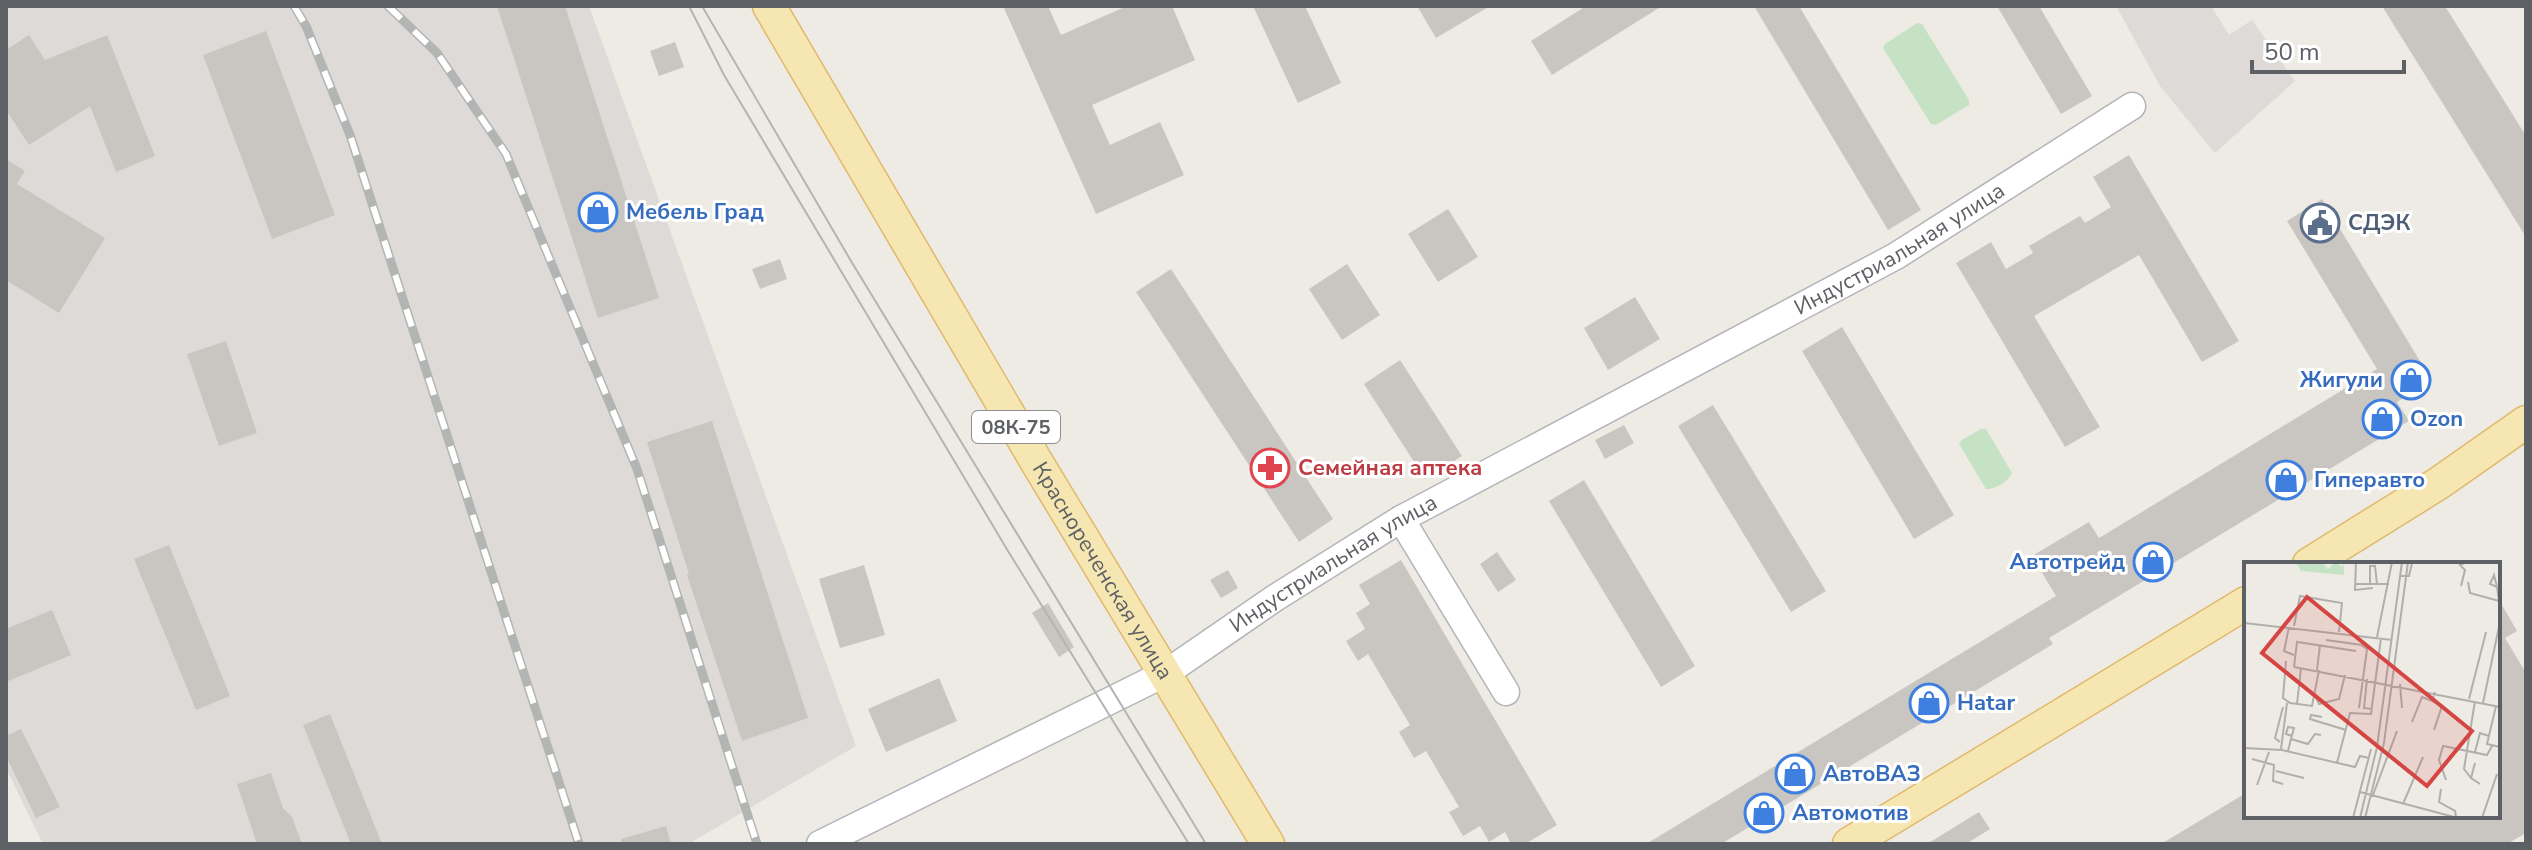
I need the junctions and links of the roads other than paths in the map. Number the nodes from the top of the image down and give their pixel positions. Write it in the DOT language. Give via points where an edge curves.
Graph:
graph roads {
  1 [pos="769,6"];
  2 [pos="2132,106"];
  3 [pos="2526,422"];
  4 [pos="1401,519"];
  5 [pos="2312,562"];
  6 [pos="2244,604"];
  7 [pos="1166,673"];
  8 [pos="1506,692"];
  9 [pos="820,844"];
  10 [pos="1268,844"];
  11 [pos="1849,844"];
  1 -- 7 [label="main road, Краснореченская улица / 08К-75"];
  2 -- 4 [label="street, Индустриальная улица" via="1896,256"];
  3 -- 5 [label="main road"];
  4 -- 7 [label="street, Индустриальная улица"];
  4 -- 8 [label="street"];
  6 -- 11 [label="main road"];
  7 -- 9 [label="street, Индустриальная улица"];
  7 -- 10 [label="main road, Краснореченская улица / 08К-75"];
}
